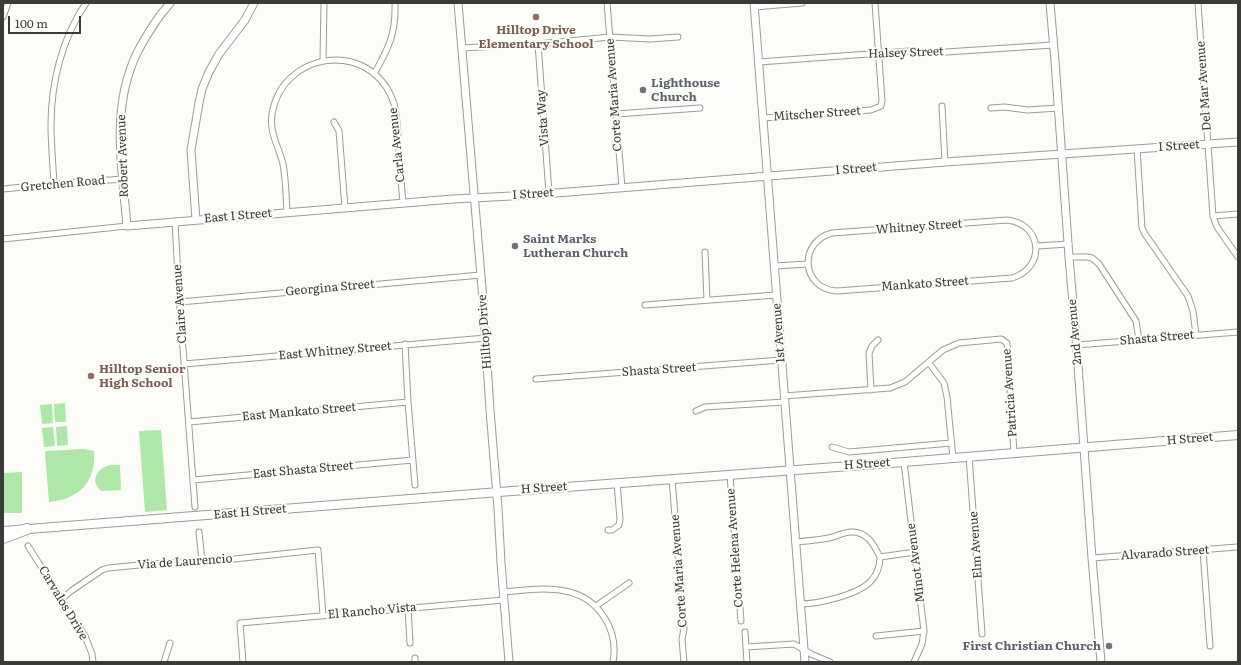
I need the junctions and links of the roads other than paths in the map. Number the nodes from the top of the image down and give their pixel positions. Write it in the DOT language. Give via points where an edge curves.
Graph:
graph roads {
  1 [pos="8,3"];
  2 [pos="86,3"];
  3 [pos="170,3"];
  4 [pos="254,3"];
  5 [pos="324,3"];
  6 [pos="395,3"];
  7 [pos="458,3"];
  8 [pos="607,3"];
  9 [pos="802,3"];
  10 [pos="875,3"];
  11 [pos="1050,3"];
  12 [pos="1198,3"];
  13 [pos="755,5"];
  14 [pos="3,17"];
  15 [pos="610,37"];
  16 [pos="678,37"];
  17 [pos="538,44"];
  18 [pos="1053,44"];
  19 [pos="462,48"];
  20 [pos="878,54"];
  21 [pos="324,60"];
  22 [pos="759,62"];
  23 [pos="374,74"];
  24 [pos="942,106"];
  25 [pos="700,108"];
  26 [pos="991,108"];
  27 [pos="1058,108"];
  28 [pos="616,114"];
  29 [pos="763,118"];
  30 [pos="334,122"];
  31 [pos="1238,142"];
  32 [pos="1209,144"];
  33 [pos="1137,149"];
  34 [pos="1062,154"];
  35 [pos="945,162"];
  36 [pos="767,176"];
  37 [pos="123,179"];
  38 [pos="54,184"];
  39 [pos="622,188"];
  40 [pos="3,189"];
  41 [pos="549,193"];
  42 [pos="474,197"];
  43 [pos="403,203"];
  44 [pos="345,208"];
  45 [pos="287,212"];
  46 [pos="1238,214"];
  47 [pos="1213,216"];
  48 [pos="196,220"];
  49 [pos="175,222"];
  50 [pos="127,226"];
  51 [pos="3,238"];
  52 [pos="1068,244"];
  53 [pos="1037,246"];
  54 [pos="705,252"];
  55 [pos="1069,257"];
  56 [pos="1238,257"];
  57 [pos="808,264"];
  58 [pos="775,266"];
  59 [pos="481,275"];
  60 [pos="776,295"];
  61 [pos="708,300"];
  62 [pos="180,302"];
  63 [pos="645,305"];
  64 [pos="1238,332"];
  65 [pos="1196,335"];
  66 [pos="486,338"];
  67 [pos="878,340"];
  68 [pos="1139,340"];
  69 [pos="405,344"];
  70 [pos="1077,346"];
  71 [pos="781,360"];
  72 [pos="929,363"];
  73 [pos="184,364"];
  74 [pos="536,380"];
  75 [pos="871,390"];
  76 [pos="784,399"];
  77 [pos="408,402"];
  78 [pos="696,411"];
  79 [pos="189,422"];
  80 [pos="1238,435"];
  81 [pos="951,443"];
  82 [pos="832,447"];
  83 [pos="1084,448"];
  84 [pos="1014,453"];
  85 [pos="969,456"];
  86 [pos="953,458"];
  87 [pos="413,460"];
  88 [pos="904,462"];
  89 [pos="790,470"];
  90 [pos="730,475"];
  91 [pos="672,479"];
  92 [pos="193,480"];
  93 [pos="617,483"];
  94 [pos="415,485"];
  95 [pos="497,492"];
  96 [pos="195,507"];
  97 [pos="27,529"];
  98 [pos="608,530"];
  99 [pos="3,531"];
  100 [pos="199,532"];
  101 [pos="3,538"];
  102 [pos="795,542"];
  103 [pos="28,546"];
  104 [pos="1238,547"];
  105 [pos="1203,550"];
  106 [pos="914,552"];
  107 [pos="880,557"];
  108 [pos="1092,558"];
  109 [pos="202,560"];
  110 [pos="629,583"];
  111 [pos="504,596"];
  112 [pos="62,599"];
  113 [pos="800,604"];
  114 [pos="596,606"];
  115 [pos="408,608"];
  116 [pos="323,615"];
  117 [pos="740,622"];
  118 [pos="924,631"];
  119 [pos="745,632"];
  120 [pos="982,634"];
  121 [pos="876,636"];
  122 [pos="170,643"];
  123 [pos="410,643"];
  124 [pos="1210,646"];
  125 [pos="746,647"];
  126 [pos="804,649"];
  127 [pos="93,662"];
  128 [pos="164,662"];
  129 [pos="243,662"];
  130 [pos="509,662"];
  131 [pos="613,662"];
  132 [pos="684,662"];
  133 [pos="747,662"];
  134 [pos="804,662"];
  135 [pos="830,662"];
  136 [pos="914,662"];
  137 [pos="1101,662"];
  1 -- 14 [label="street"];
  2 -- 38 [label="street" via="64,47 53,95 51,123"];
  3 -- 37 [label="street, Robert Avenue" via="142,45 125,85 120,130"];
  4 -- 48 [label="street" via="208,72 202,89 191,150"];
  5 -- 21 [label="street"];
  6 -- 23 [label="street" via="392,38"];
  7 -- 19 [label="street, Hilltop Drive"];
  8 -- 15 [label="street, Corte Maria Avenue"];
  9 -- 13 [label="street"];
  10 -- 20 [label="street"];
  11 -- 18 [label="street, 2nd Avenue"];
  12 -- 32 [label="street, Del Mar Avenue"];
  13 -- 22 [label="street, 1st Avenue"];
  15 -- 16 [label="street"];
  15 -- 17 [label="street"];
  15 -- 28 [label="street, Corte Maria Avenue"];
  17 -- 19 [label="street"];
  17 -- 41 [label="street, Vista Way"];
  18 -- 20 [label="street, Halsey Street" via="931,53 910,51"];
  18 -- 27 [label="street, 2nd Avenue"];
  19 -- 42 [label="street, Hilltop Drive"];
  20 -- 22 [label="street, Halsey Street"];
  20 -- 29 [label="street, Mitscher Street" via="881,106 871,110"];
  21 -- 23 [label="street" via="347,61"];
  21 -- 45 [label="street" via="290,77 277,96 273,108 272,131 283,165"];
  22 -- 29 [label="street, 1st Avenue"];
  23 -- 43 [label="street, Carla Avenue" via="387,90 395,107"];
  24 -- 35 [label="street"];
  25 -- 28 [label="street"];
  26 -- 27 [label="street"];
  27 -- 34 [label="street, 2nd Avenue"];
  28 -- 39 [label="street, Corte Maria Avenue"];
  29 -- 36 [label="street, 1st Avenue"];
  30 -- 44 [label="street" via="339,131"];
  31 -- 32 [label="street, I Street"];
  32 -- 33 [label="street, I Street"];
  32 -- 47 [label="street, Del Mar Avenue"];
  33 -- 34 [label="street, I Street"];
  33 -- 65 [label="street" via="1142,228 1188,296"];
  34 -- 35 [label="street, I Street"];
  34 -- 52 [label="street, 2nd Avenue"];
  35 -- 36 [label="street, I Street"];
  36 -- 39 [label="street, I Street"];
  36 -- 58 [label="street, 1st Avenue"];
  37 -- 38 [label="street, Gretchen Road"];
  37 -- 50 [label="street, Robert Avenue"];
  38 -- 40 [label="street, Gretchen Road"];
  39 -- 41 [label="street, I Street"];
  41 -- 42 [label="street, I Street"];
  42 -- 43 [label="street, East I Street"];
  42 -- 59 [label="street, Hilltop Drive"];
  43 -- 44 [label="street, East I Street"];
  44 -- 45 [label="street, East I Street"];
  45 -- 48 [label="street, East I Street"];
  46 -- 47 [label="street"];
  47 -- 56 [label="street, Del Mar Avenue" via="1217,227"];
  48 -- 49 [label="street, East I Street"];
  49 -- 50 [label="street, East I Street"];
  49 -- 62 [label="street, Claire Avenue"];
  50 -- 51 [label="street, East I Street"];
  52 -- 53 [label="street"];
  52 -- 55 [label="street, 2nd Avenue"];
  53 -- 57 [label="street, Whitney Street" via="1026,227 1007,220 837,233 825,236 816,243 809,255"];
  53 -- 57 [label="street, Mankato Street" via="1030,266 1012,278 837,291 824,288 817,283 810,273"];
  54 -- 61 [label="street"];
  55 -- 68 [label="street" via="1087,256 1099,264 1136,321"];
  55 -- 70 [label="street, 2nd Avenue"];
  57 -- 58 [label="street"];
  58 -- 60 [label="street, 1st Avenue"];
  59 -- 62 [label="street, Georgina Street"];
  59 -- 66 [label="street, Hilltop Drive"];
  60 -- 61 [label="street"];
  60 -- 71 [label="street, 1st Avenue"];
  61 -- 63 [label="street"];
  62 -- 73 [label="street, Claire Avenue"];
  64 -- 65 [label="street, Shasta Street"];
  65 -- 68 [label="street, Shasta Street"];
  66 -- 69 [label="street, East Whitney Street"];
  66 -- 95 [label="street, Hilltop Drive"];
  67 -- 75 [label="street" via="869,353"];
  68 -- 70 [label="street, Shasta Street"];
  69 -- 73 [label="street, East Whitney Street"];
  69 -- 77 [label="street"];
  70 -- 83 [label="street, 2nd Avenue"];
  71 -- 74 [label="street, Shasta Street"];
  71 -- 76 [label="street, 1st Avenue"];
  72 -- 75 [label="street" via="906,382 890,388"];
  72 -- 81 [label="street" via="944,383"];
  72 -- 84 [label="street, Patricia Avenue" via="943,350 960,343 998,340 1007,343"];
  73 -- 79 [label="street, Claire Avenue"];
  75 -- 76 [label="street"];
  76 -- 78 [label="street" via="705,407"];
  76 -- 89 [label="street, 1st Avenue"];
  77 -- 79 [label="street, East Mankato Street"];
  77 -- 87 [label="street"];
  79 -- 92 [label="street, Claire Avenue"];
  80 -- 83 [label="main road, H Street"];
  81 -- 82 [label="street" via="849,452"];
  81 -- 86 [label="street"];
  83 -- 84 [label="main road, H Street"];
  83 -- 108 [label="street, 2nd Avenue"];
  84 -- 85 [label="main road, H Street"];
  85 -- 86 [label="main road, H Street"];
  85 -- 120 [label="street, Elm Avenue"];
  86 -- 88 [label="main road, H Street"];
  87 -- 92 [label="street, East Shasta Street"];
  87 -- 94 [label="street"];
  88 -- 89 [label="main road, H Street"];
  88 -- 106 [label="street, Minot Avenue"];
  89 -- 90 [label="main road, H Street"];
  89 -- 102 [label="street, 1st Avenue"];
  90 -- 91 [label="main road, H Street"];
  90 -- 117 [label="street, Corte Helena Avenue"];
  91 -- 93 [label="main road, H Street"];
  91 -- 132 [label="street, Corte Maria Avenue" via="684,624"];
  92 -- 96 [label="street, Claire Avenue"];
  93 -- 95 [label="main road, H Street"];
  93 -- 98 [label="street" via="619,525"];
  95 -- 97 [label="main road, East H Street"];
  95 -- 111 [label="street, Hilltop Drive"];
  97 -- 99 [label="main road, East H Street"];
  97 -- 101 [label="highway"];
  100 -- 109 [label="street"];
  102 -- 107 [label="street" via="855,532 869,539"];
  102 -- 113 [label="street, 1st Avenue"];
  103 -- 112 [label="street, Carvalos Drive"];
  104 -- 105 [label="street, Alvarado Street"];
  105 -- 108 [label="street, Alvarado Street"];
  105 -- 124 [label="street"];
  106 -- 107 [label="street"];
  106 -- 118 [label="street, Minot Avenue"];
  107 -- 113 [label="street" via="876,575 865,586 833,599"];
  108 -- 137 [label="street, 2nd Avenue"];
  109 -- 112 [label="street, Via de Laurencio" via="108,568 70,591"];
  109 -- 116 [label="street, Via de Laurencio" via="318,550"];
  110 -- 114 [label="street"];
  111 -- 114 [label="street" via="561,590 581,596"];
  111 -- 115 [label="street, El Rancho Vista"];
  111 -- 130 [label="street, Hilltop Drive"];
  112 -- 127 [label="street, Carvalos Drive" via="85,636"];
  113 -- 126 [label="street, 1st Avenue"];
  114 -- 131 [label="street" via="607,620 612,634"];
  115 -- 116 [label="street, El Rancho Vista"];
  115 -- 123 [label="street"];
  116 -- 129 [label="street, El Rancho Vista" via="240,623"];
  118 -- 121 [label="street"];
  118 -- 136 [label="street, Minot Avenue" via="922,644"];
  119 -- 125 [label="street"];
  122 -- 128 [label="street"];
  125 -- 126 [label="street" via="794,644"];
  125 -- 133 [label="street"];
  126 -- 134 [label="street, 1st Avenue"];
  126 -- 135 [label="street"];
}
